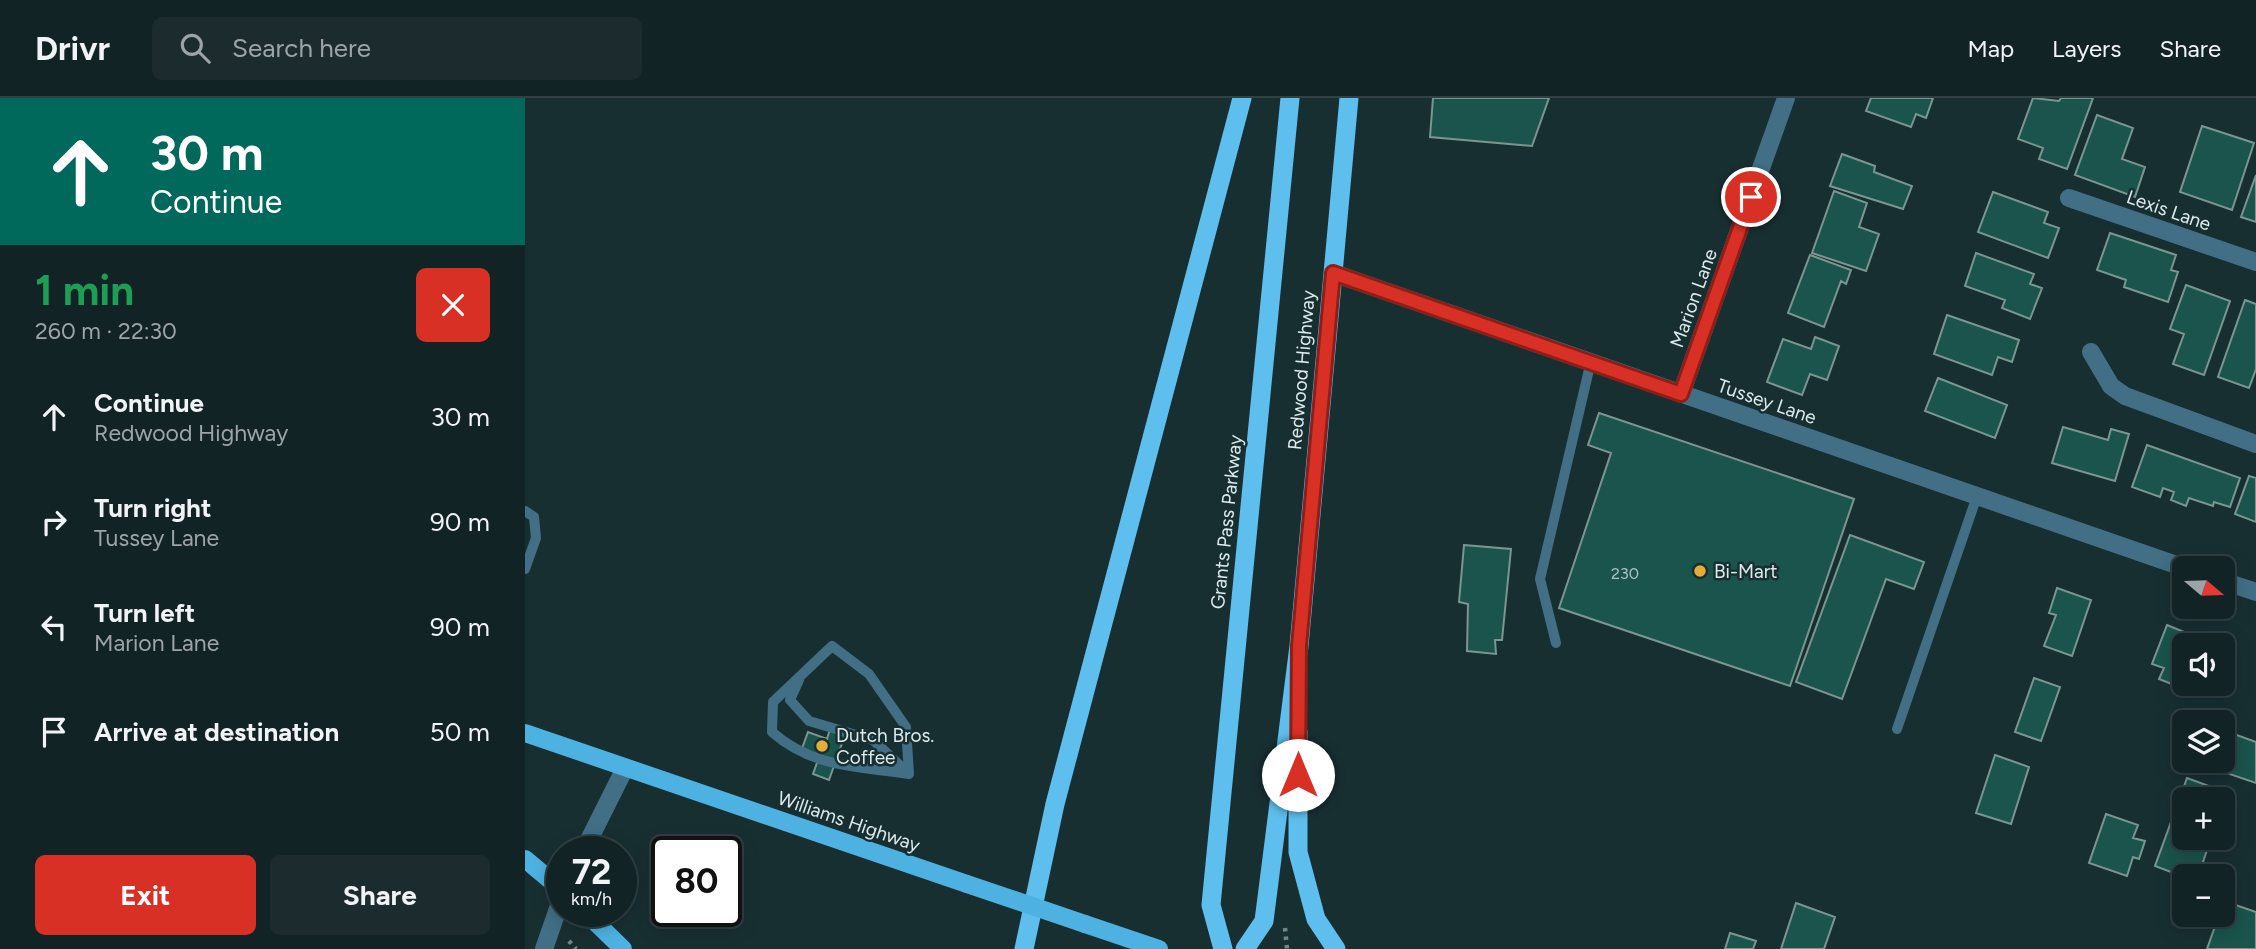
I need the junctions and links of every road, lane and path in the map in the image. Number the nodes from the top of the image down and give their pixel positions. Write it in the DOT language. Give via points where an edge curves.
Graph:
graph roads {
  1 [pos="1242,98"];
  2 [pos="1290,98"];
  3 [pos="1349,98"];
  4 [pos="1786,98"];
  5 [pos="2069,198"];
  6 [pos="2256,262"];
  7 [pos="1333,273"];
  8 [pos="2091,352"];
  9 [pos="1591,361"];
  10 [pos="1681,394"];
  11 [pos="2256,444"];
  12 [pos="1977,496"];
  13 [pos="525,511"];
  14 [pos="2172,563"];
  15 [pos="525,569"];
  16 [pos="2235,585"];
  17 [pos="2256,592"];
  18 [pos="1556,643"];
  19 [pos="1299,646"];
  20 [pos="803,671"];
  21 [pos="1897,729"];
  22 [pos="525,733"];
  23 [pos="625,768"];
  24 [pos="909,774"];
  25 [pos="591,836"];
  26 [pos="525,859"];
  27 [pos="546,877"];
  28 [pos="552,927"];
  29 [pos="600,927"];
  30 [pos="1285,927"];
  31 [pos="544,949"];
  32 [pos="623,949"];
  33 [pos="1024,949"];
  34 [pos="1159,949"];
  35 [pos="1223,949"];
  36 [pos="1245,949"];
  37 [pos="1287,949"];
  38 [pos="1336,949"];
  1 -- 33 [label="highway" via="1055,804"];
  2 -- 35 [label="highway, Grants Pass Parkway" via="1211,905"];
  3 -- 7 [label="highway, Redwood Highway"];
  4 -- 10 [label="street, Marion Lane"];
  5 -- 6 [label="street, Lexis Lane"];
  7 -- 9 [label="street, Tussey Lane"];
  7 -- 19 [label="highway, Redwood Highway"];
  8 -- 11 [label="street" via="2111,386 2125,396"];
  9 -- 10 [label="street, Tussey Lane"];
  9 -- 18 [label="lane" via="1540,579"];
  10 -- 12 [label="street, Tussey Lane"];
  12 -- 14 [label="street, Tussey Lane"];
  12 -- 21 [label="lane"];
  13 -- 15 [label="lane" via="534,517 536,538"];
  16 -- 17 [label="street"];
  19 -- 36 [label="highway" via="1264,921"];
  19 -- 38 [label="highway" via="1298,852 1316,919"];
  20 -- 24 [label="lane" via="790,700 809,721 873,740"];
  20 -- 24 [label="lane" via="832,646 869,674 907,727"];
  20 -- 24 [label="lane" via="773,702 772,732 790,748 824,762"];
  22 -- 23 [label="main road, Williams Highway"];
  23 -- 25 [label="street"];
  23 -- 34 [label="main road, Williams Highway, bridge"];
  26 -- 27 [label="main road"];
  28 -- 31 [label="street"];
  29 -- 32 [label="main road"];
  30 -- 37 [label="path"];
}
